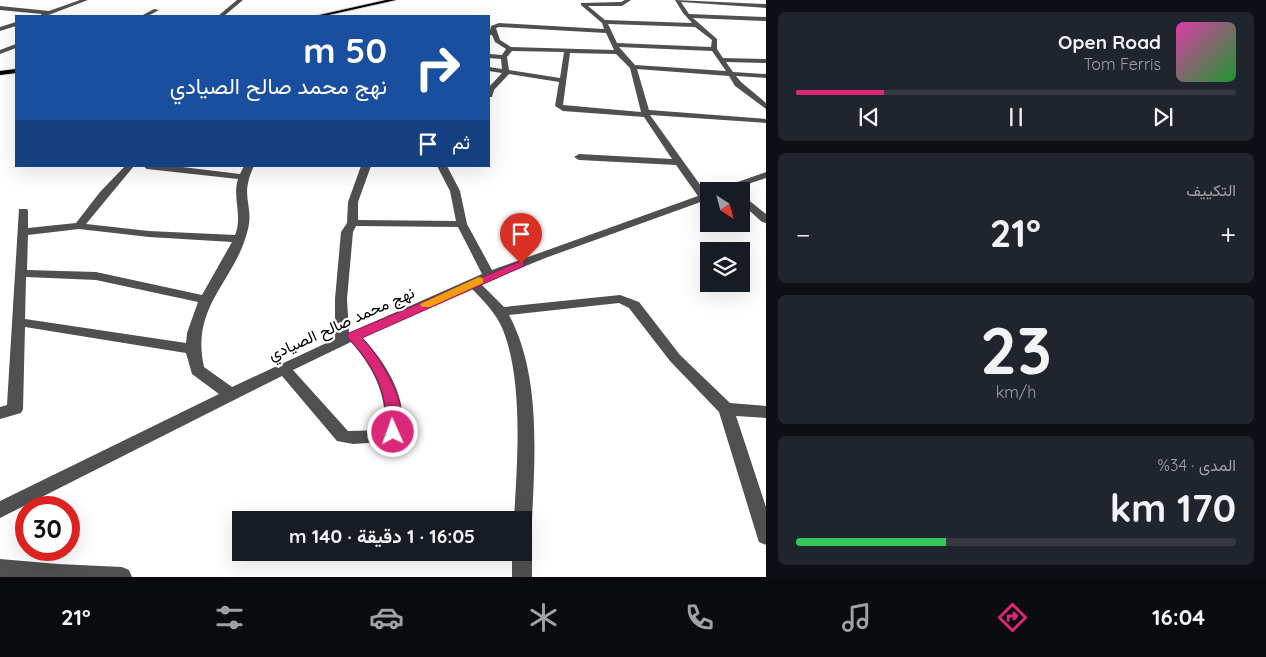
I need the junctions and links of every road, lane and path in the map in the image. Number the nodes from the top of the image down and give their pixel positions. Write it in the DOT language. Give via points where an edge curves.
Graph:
graph roads {
  1 [pos="84,0"];
  2 [pos="240,0"];
  3 [pos="393,0"];
  4 [pos="628,0"];
  5 [pos="584,1"];
  6 [pos="9,3"];
  7 [pos="679,3"];
  8 [pos="763,5"];
  9 [pos="0,7"];
  10 [pos="12,9"];
  11 [pos="718,9"];
  12 [pos="156,10"];
  13 [pos="766,11"];
  14 [pos="0,13"];
  15 [pos="50,13"];
  16 [pos="45,15"];
  17 [pos="146,15"];
  18 [pos="222,15"];
  19 [pos="323,15"];
  20 [pos="688,16"];
  21 [pos="766,19"];
  22 [pos="604,22"];
  23 [pos="0,24"];
  24 [pos="15,24"];
  25 [pos="15,24"];
  26 [pos="698,25"];
  27 [pos="0,30"];
  28 [pos="608,32"];
  29 [pos="491,33"];
  30 [pos="0,47"];
  31 [pos="13,47"];
  32 [pos="510,49"];
  33 [pos="616,49"];
  34 [pos="714,49"];
  35 [pos="0,52"];
  36 [pos="567,52"];
  37 [pos="490,56"];
  38 [pos="504,57"];
  39 [pos="722,60"];
  40 [pos="766,61"];
  41 [pos="633,67"];
  42 [pos="490,69"];
  43 [pos="15,71"];
  44 [pos="506,72"];
  45 [pos="0,73"];
  46 [pos="732,74"];
  47 [pos="766,76"];
  48 [pos="562,80"];
  49 [pos="490,94"];
  50 [pos="766,107"];
  51 [pos="645,114"];
  52 [pos="766,120"];
  53 [pos="579,157"];
  54 [pos="680,162"];
  55 [pos="129,167"];
  56 [pos="155,167"];
  57 [pos="248,167"];
  58 [pos="366,167"];
  59 [pos="443,167"];
  60 [pos="766,175"];
  61 [pos="242,178"];
  62 [pos="750,182"];
  63 [pos="700,188"];
  64 [pos="700,198"];
  65 [pos="750,205"];
  66 [pos="23,211"];
  67 [pos="766,220"];
  68 [pos="352,223"];
  69 [pos="462,224"];
  70 [pos="79,226"];
  71 [pos="22,232"];
  72 [pos="240,239"];
  73 [pos="20,272"];
  74 [pos="488,276"];
  75 [pos="473,283"];
  76 [pos="205,300"];
  77 [pos="500,312"];
  78 [pos="18,322"];
  79 [pos="348,339"];
  80 [pos="193,349"];
  81 [pos="283,368"];
  82 [pos="232,395"];
  83 [pos="726,409"];
  84 [pos="766,412"];
  85 [pos="0,413"];
  86 [pos="0,510"];
  87 [pos="523,511"];
  88 [pos="766,536"];
  89 [pos="522,561"];
  90 [pos="0,568"];
  91 [pos="122,577"];
  92 [pos="522,577"];
  1 -- 15 [label="street"];
  2 -- 18 [label="street"];
  3 -- 19 [label="main road"];
  4 -- 5 [label="street" via="622,4"];
  5 -- 22 [label="street"];
  6 -- 9 [label="street"];
  7 -- 8 [label="street"];
  7 -- 11 [label="street"];
  7 -- 20 [label="street"];
  8 -- 13 [label="street"];
  9 -- 10 [label="street"];
  10 -- 14 [label="street"];
  10 -- 15 [label="street"];
  12 -- 17 [label="street"];
  15 -- 16 [label="street"];
  20 -- 21 [label="street"];
  20 -- 26 [label="street"];
  22 -- 26 [label="street"];
  22 -- 28 [label="street"];
  23 -- 24 [label="street"];
  25 -- 27 [label="street"];
  26 -- 34 [label="street" via="715,40"];
  28 -- 29 [label="street" via="499,25 493,27"];
  28 -- 33 [label="street"];
  29 -- 32 [label="street"];
  30 -- 31 [label="street"];
  31 -- 35 [label="street"];
  32 -- 36 [label="street"];
  32 -- 38 [label="street"];
  33 -- 34 [label="street"];
  33 -- 36 [label="street"];
  33 -- 41 [label="street"];
  34 -- 39 [label="street"];
  36 -- 48 [label="street"];
  37 -- 38 [label="street"];
  38 -- 44 [label="street"];
  39 -- 40 [label="street"];
  39 -- 46 [label="street"];
  41 -- 46 [label="street"];
  41 -- 51 [label="street"];
  42 -- 44 [label="street"];
  43 -- 45 [label="main road"];
  44 -- 48 [label="street"];
  44 -- 49 [label="street"];
  46 -- 47 [label="street"];
  46 -- 50 [label="street" via="745,92"];
  48 -- 51 [label="street" via="558,103 563,108"];
  51 -- 52 [label="street"];
  51 -- 54 [label="street"];
  53 -- 54 [label="street"];
  54 -- 63 [label="street"];
  55 -- 70 [label="street"];
  56 -- 61 [label="street"];
  57 -- 61 [label="street"];
  58 -- 68 [label="street" via="353,202"];
  59 -- 69 [label="street" via="455,191"];
  60 -- 62 [label="street"];
  61 -- 72 [label="street" via="239,192 245,221"];
  64 -- 74 [label="street, نهج محمد صالح الصيادي"];
  65 -- 67 [label="street"];
  66 -- 71 [label="street"];
  68 -- 69 [label="street"];
  68 -- 79 [label="street" via="347,232 342,299"];
  69 -- 74 [label="street"];
  70 -- 71 [label="street"];
  70 -- 72 [label="street"];
  71 -- 73 [label="street"];
  72 -- 76 [label="street"];
  73 -- 76 [label="street" via="96,276"];
  73 -- 78 [label="street"];
  74 -- 75 [label="street, نهج محمد صالح الصيادي"];
  75 -- 77 [label="street"];
  75 -- 79 [label="street, نهج محمد صالح الصيادي"];
  76 -- 80 [label="street" via="195,326"];
  77 -- 83 [label="street" via="625,300 634,304 675,358"];
  77 -- 87 [label="street" via="516,356 524,414"];
  78 -- 80 [label="street"];
  78 -- 85 [label="street" via="14,409"];
  79 -- 81 [label="street, نهج محمد صالح الصيادي"];
  79 -- 81 [label="street" via="380,368 394,413 391,436 343,436"];
  80 -- 82 [label="street" via="197,370"];
  81 -- 82 [label="street, نهج محمد صالح الصيادي"];
  82 -- 86 [label="street, نهج محمد صالح الصيادي"];
  83 -- 84 [label="street"];
  83 -- 88 [label="street"];
  89 -- 92 [label="street"];
  90 -- 91 [label="street"];
}
